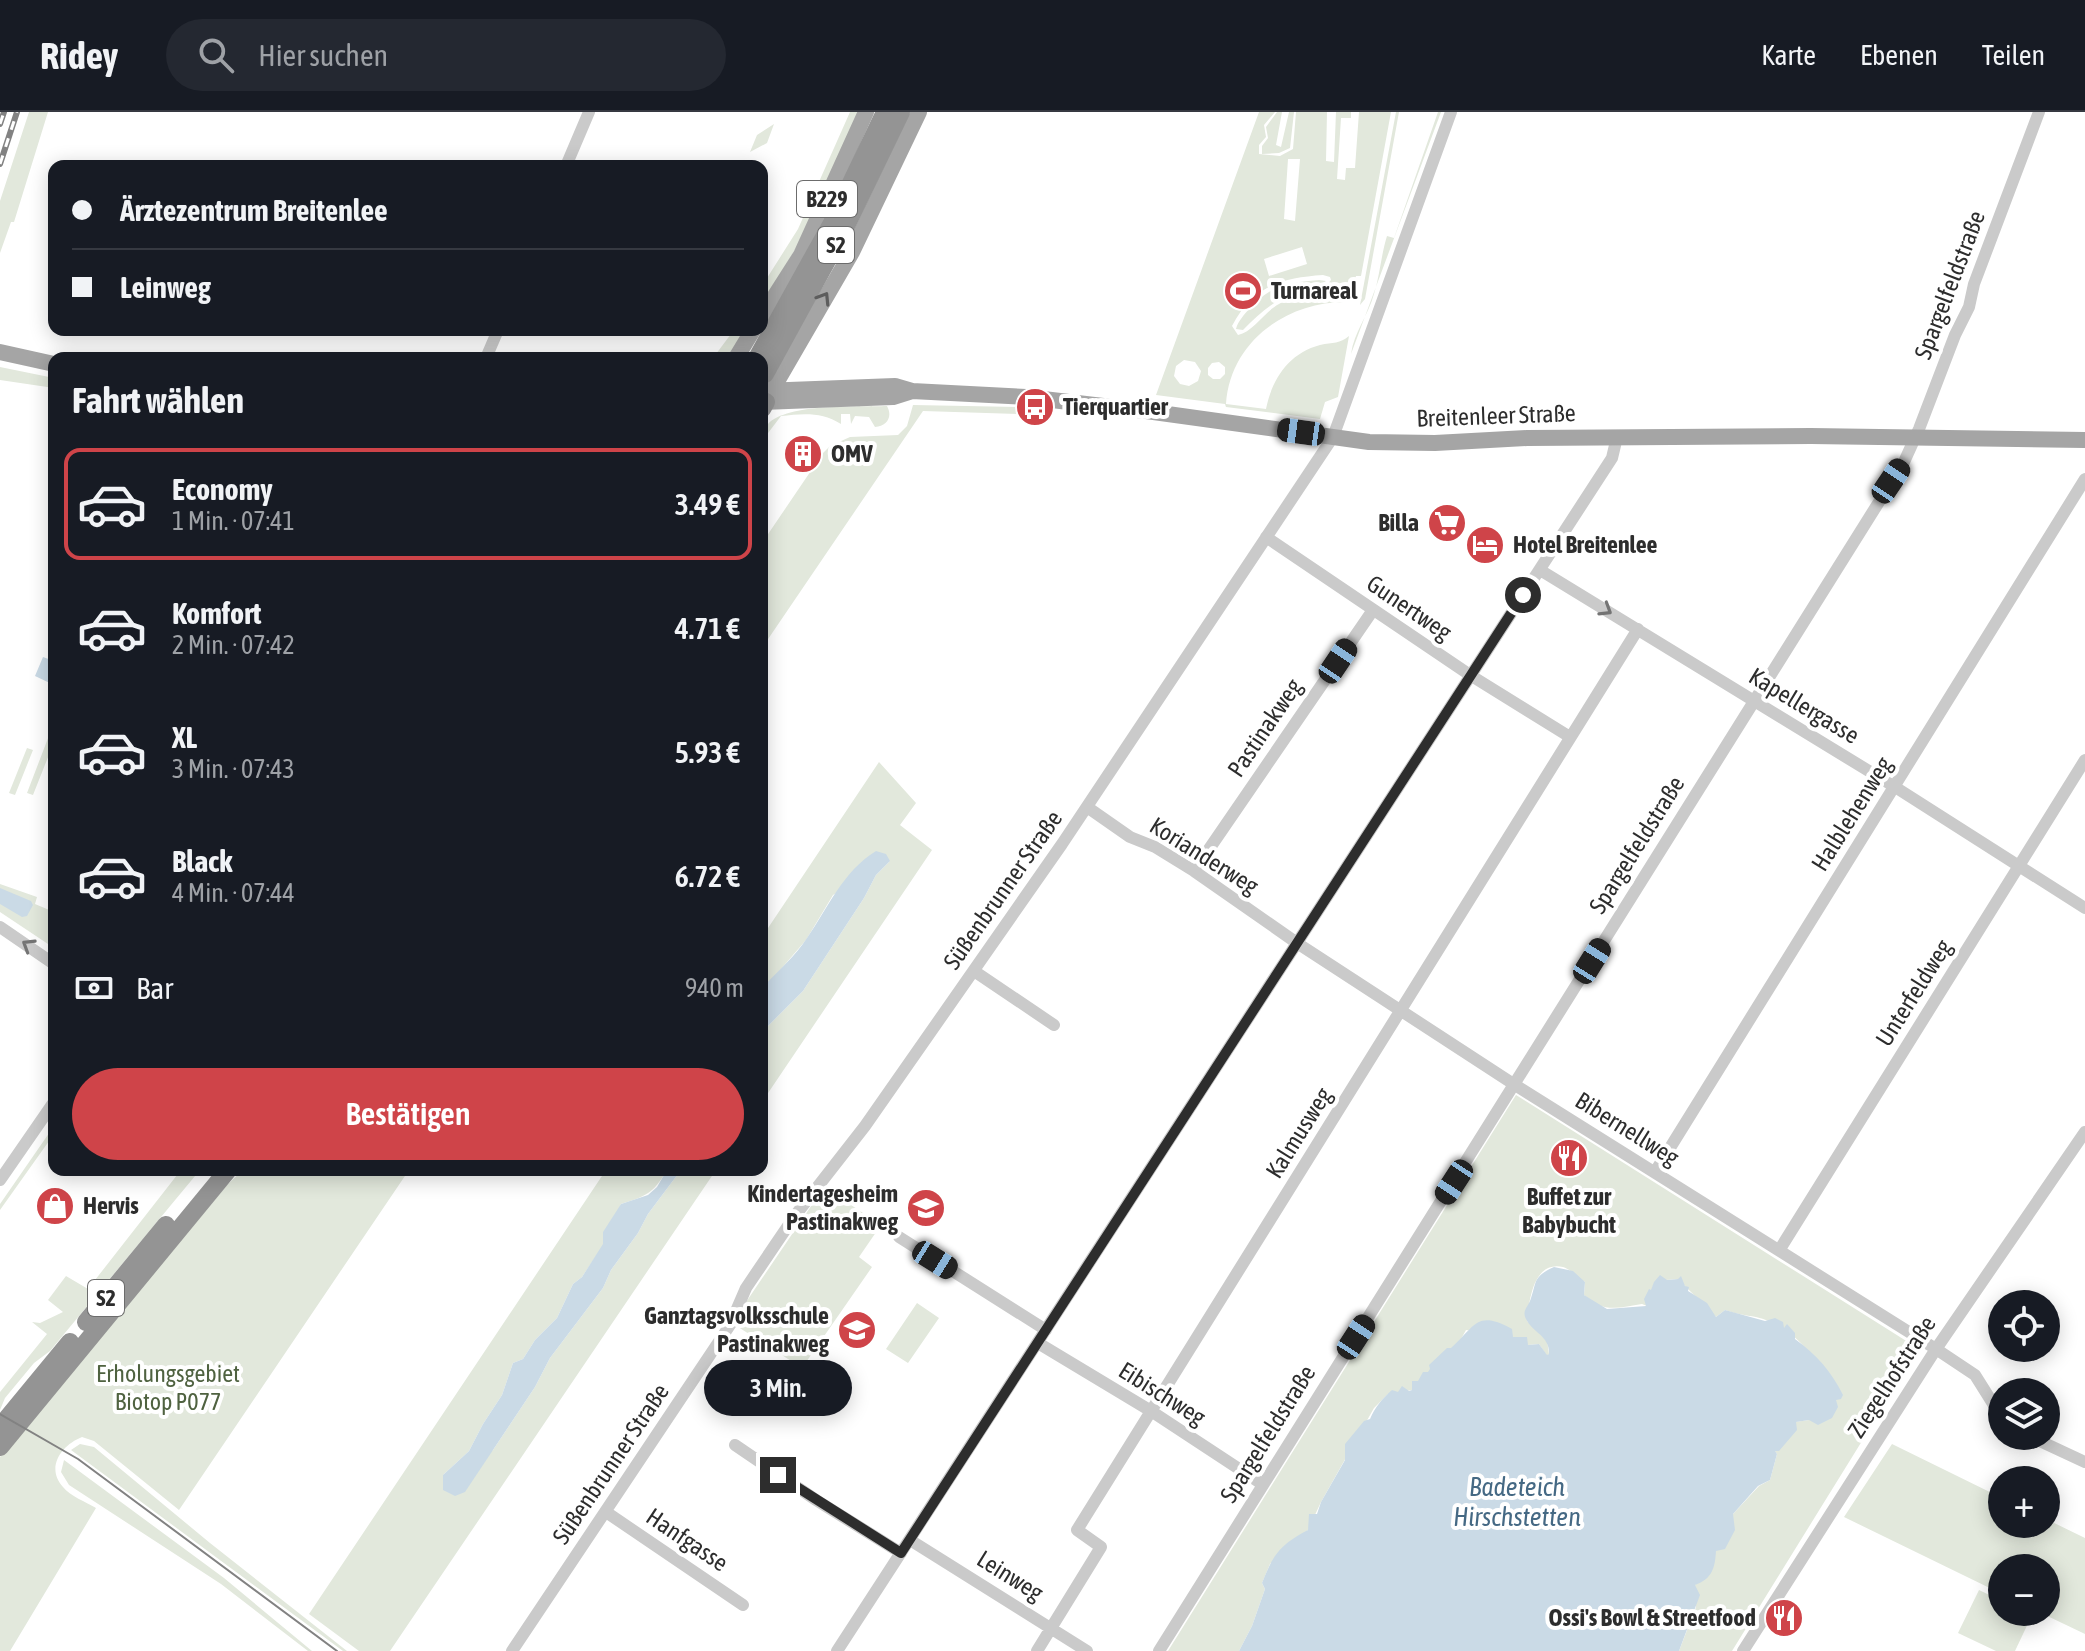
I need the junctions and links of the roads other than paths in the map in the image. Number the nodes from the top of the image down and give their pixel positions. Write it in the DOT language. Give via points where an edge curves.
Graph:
graph roads {
  1 [pos="589,112"];
  2 [pos="866,112"];
  3 [pos="885,112"];
  4 [pos="901,112"];
  5 [pos="919,112"];
  6 [pos="1451,112"];
  7 [pos="2039,112"];
  8 [pos="569,160"];
  9 [pos="768,307"];
  10 [pos="0,352"];
  11 [pos="790,355"];
  12 [pos="48,363"];
  13 [pos="768,379"];
  14 [pos="768,381"];
  15 [pos="768,384"];
  16 [pos="813,388"];
  17 [pos="768,391"];
  18 [pos="768,391"];
  19 [pos="912,391"];
  20 [pos="1333,437"];
  21 [pos="1617,437"];
  22 [pos="1916,437"];
  23 [pos="2085,440"];
  24 [pos="2085,479"];
  25 [pos="1266,537"];
  26 [pos="1540,570"];
  27 [pos="1373,610"];
  28 [pos="1638,629"];
  29 [pos="1470,675"];
  30 [pos="1753,700"];
  31 [pos="1570,737"];
  32 [pos="2085,760"];
  33 [pos="1895,787"];
  34 [pos="1087,807"];
  35 [pos="2019,865"];
  36 [pos="1194,871"];
  37 [pos="2085,908"];
  38 [pos="0,927"];
  39 [pos="1297,943"];
  40 [pos="48,960"];
  41 [pos="974,971"];
  42 [pos="1401,1011"];
  43 [pos="1054,1025"];
  44 [pos="1515,1085"];
  45 [pos="48,1111"];
  46 [pos="2083,1137"];
  47 [pos="1655,1172"];
  48 [pos="217,1176"];
  49 [pos="218,1176"];
  50 [pos="0,1180"];
  51 [pos="899,1237"];
  52 [pos="1780,1249"];
  53 [pos="1046,1330"];
  54 [pos="1038,1343"];
  55 [pos="1936,1349"];
  56 [pos="1988,1396"];
  57 [pos="1151,1411"];
  58 [pos="0,1427"];
  59 [pos="735,1445"];
  60 [pos="0,1447"];
  61 [pos="2059,1450"];
  62 [pos="2085,1462"];
  63 [pos="1262,1484"];
  64 [pos="606,1512"];
  65 [pos="910,1540"];
  66 [pos="901,1553"];
  67 [pos="743,1605"];
  68 [pos="1051,1628"];
  69 [pos="512,1651"];
  70 [pos="837,1651"];
  71 [pos="1037,1651"];
  72 [pos="1087,1651"];
  73 [pos="1159,1651"];
  74 [pos="1743,1651"];
  1 -- 8 [label="street"];
  2 -- 9 [label="main road, B229" via="801,255"];
  3 -- 13 [label="highway, S2"];
  4 -- 14 [label="highway, S2"];
  11 -- 5 [label="main road, B229, one-way" via="862,232"];
  6 -- 20 [label="street, Süßenbrunner Straße"];
  7 -- 22 [label="street, Spargelfeldstraße"];
  10 -- 12 [label="main road"];
  11 -- 15 [label="main road, B229"];
  11 -- 16 [label="main road" via="796,374"];
  16 -- 17 [label="main road, Breitenleer Straße"];
  16 -- 19 [label="main road, Breitenleer Straße" via="886,385"];
  18 -- 19 [label="main road, Breitenleer Straße" via="893,397"];
  19 -- 20 [label="main road, Breitenleer Straße" via="1026,397"];
  20 -- 21 [label="main road, Breitenleer Straße" via="1435,443"];
  20 -- 25 [label="street, Süßenbrunner Straße"];
  21 -- 22 [label="main road, Breitenleer Straße"];
  21 -- 26 [label="street" via="1612,458"];
  22 -- 23 [label="main road, Breitenleer Straße"];
  22 -- 30 [label="street, Spargelfeldstraße"];
  24 -- 33 [label="street, Halblehenweg"];
  25 -- 27 [label="street, Gunertweg"];
  25 -- 34 [label="street, Süßenbrunner Straße"];
  26 -- 28 [label="street, Kapellergasse, one-way"];
  26 -- 29 [label="street"];
  27 -- 29 [label="street, Gunertweg"];
  27 -- 36 [label="street, Pastinakweg"];
  28 -- 30 [label="street, Kapellergasse"];
  28 -- 31 [label="street, Kalmusweg"];
  29 -- 31 [label="street, Gunertweg"];
  29 -- 39 [label="street"];
  30 -- 33 [label="street, Kapellergasse"];
  30 -- 44 [label="street, Spargelfeldstraße"];
  31 -- 42 [label="street, Kalmusweg"];
  32 -- 35 [label="street, Unterfeldweg"];
  33 -- 35 [label="street, Kapellergasse"];
  33 -- 47 [label="street, Halblehenweg"];
  34 -- 36 [label="street, Korianderweg"];
  34 -- 41 [label="street, Süßenbrunner Straße"];
  35 -- 37 [label="street, Kapellergasse"];
  35 -- 52 [label="street, Unterfeldweg"];
  36 -- 39 [label="street, Korianderweg"];
  40 -- 38 [label="street, one-way"];
  39 -- 42 [label="street, Bibernellweg"];
  39 -- 53 [label="street"];
  41 -- 43 [label="street"];
  41 -- 64 [label="street, Süßenbrunner Straße" via="794,1217 746,1288 730,1325"];
  42 -- 44 [label="street, Bibernellweg"];
  42 -- 57 [label="street, Kalmusweg"];
  44 -- 47 [label="street, Bibernellweg"];
  44 -- 63 [label="street, Spargelfeldstraße"];
  45 -- 50 [label="street"];
  46 -- 55 [label="street, Ziegelhofstraße"];
  47 -- 52 [label="street, Bibernellweg"];
  48 -- 58 [label="highway, S2"];
  49 -- 60 [label="highway, S2"];
  51 -- 53 [label="street"];
  52 -- 55 [label="street, Bibernellweg"];
  53 -- 54 [label="street"];
  54 -- 57 [label="street, Eibischweg"];
  54 -- 65 [label="street"];
  55 -- 56 [label="street, Bibernellweg" via="1975,1375"];
  55 -- 74 [label="street, Ziegelhofstraße"];
  57 -- 63 [label="street, Eibischweg"];
  57 -- 68 [label="street, Kalmusweg" via="1077,1530 1101,1547"];
  59 -- 66 [label="street"];
  61 -- 62 [label="street"];
  63 -- 73 [label="street, Spargelfeldstraße"];
  64 -- 67 [label="street, Hanfgasse"];
  64 -- 69 [label="street, Süßenbrunner Straße"];
  65 -- 66 [label="street"];
  65 -- 68 [label="street, Leinweg"];
  66 -- 70 [label="street"];
  68 -- 71 [label="street, Kalmusweg"];
  68 -- 72 [label="street, Leinweg"];
}
